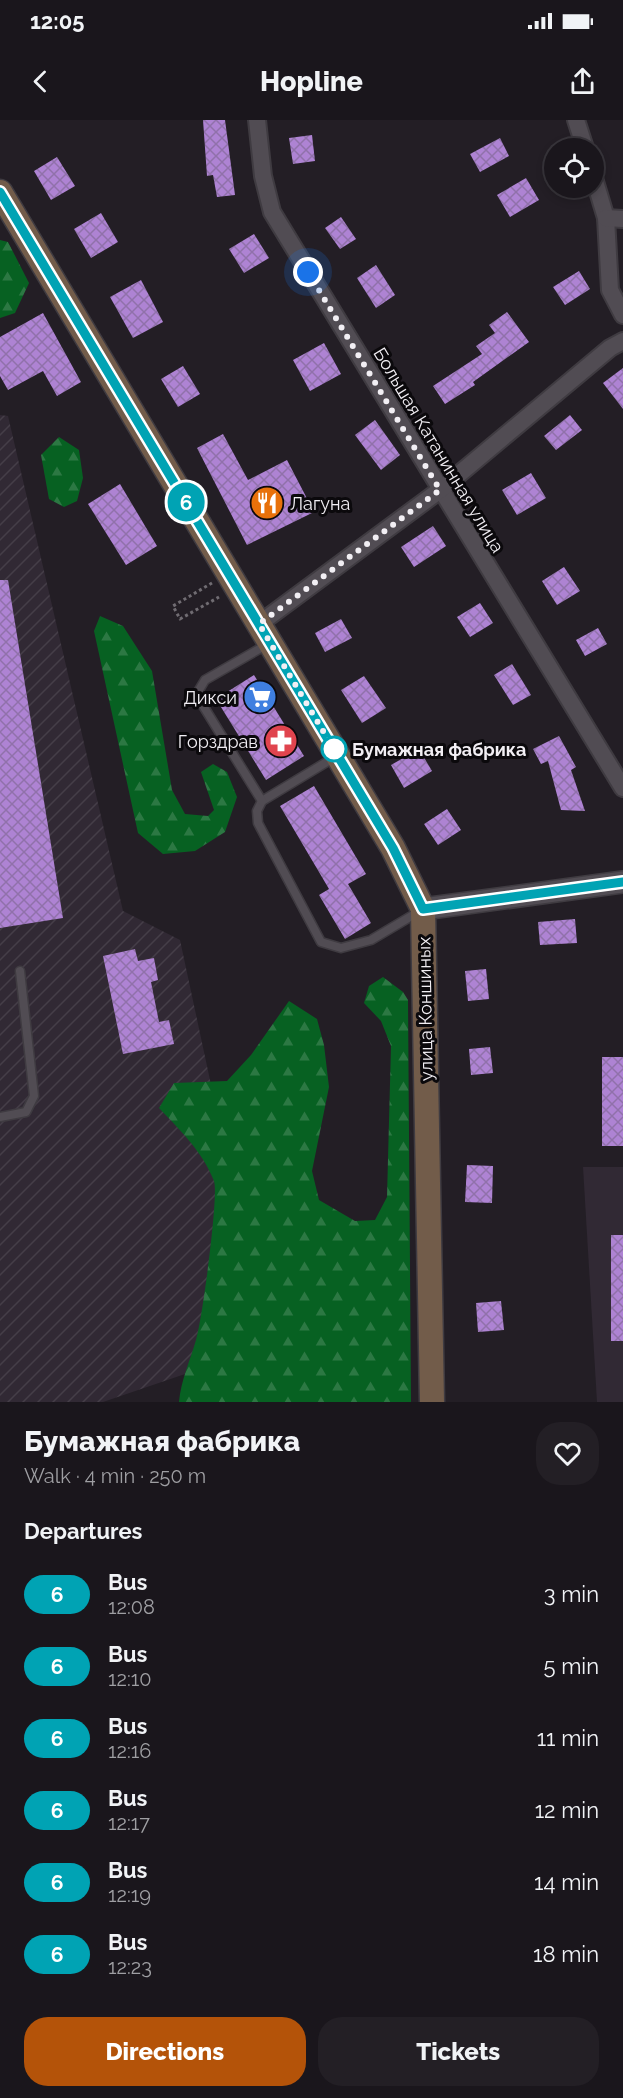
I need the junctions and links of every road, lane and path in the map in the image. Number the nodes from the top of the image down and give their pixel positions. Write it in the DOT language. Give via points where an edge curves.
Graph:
graph roads {
  1 [pos="257,120"];
  2 [pos="576,120"];
  3 [pos="582,138"];
  4 [pos="1,195"];
  5 [pos="604,197"];
  6 [pos="615,218"];
  7 [pos="623,315"];
  8 [pos="623,341"];
  9 [pos="440,490"];
  10 [pos="213,582"];
  11 [pos="221,596"];
  12 [pos="265,633"];
  13 [pos="338,756"];
  14 [pos="623,788"];
  15 [pos="262,801"];
  16 [pos="623,882"];
  17 [pos="423,909"];
  18 [pos="20,971"];
  19 [pos="0,1117"];
  20 [pos="432,1402"];
  1 -- 9 [label="street, Большая Катанинная улица" via="263,176 272,212"];
  2 -- 3 [label="street"];
  4 -- 12 [label="main road, улица Коншиных"];
  5 -- 6 [label="street"];
  6 -- 7 [label="street" via="610,290"];
  8 -- 9 [label="street"];
  9 -- 12 [label="street"];
  9 -- 14 [label="street, Большая Катанинная улица"];
  10 -- 11 [label="path" via="173,606 180,619"];
  12 -- 13 [label="main road, улица Коншиных"];
  12 -- 15 [label="lane" via="205,680 199,690 202,704"];
  13 -- 15 [label="lane"];
  13 -- 17 [label="main road, улица Коншиных" via="393,848"];
  15 -- 17 [label="lane" via="257,811 258,823 321,942 341,948 371,940"];
  16 -- 17 [label="street"];
  17 -- 20 [label="main road, улица Коншиных"];
  18 -- 19 [label="lane" via="34,1096 26,1112"];
}
